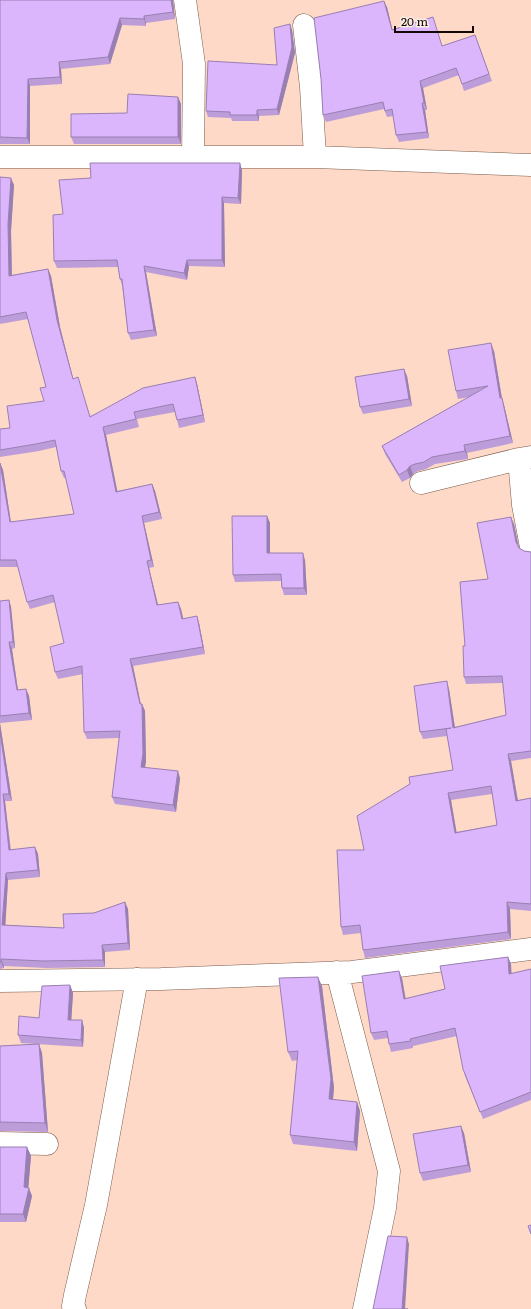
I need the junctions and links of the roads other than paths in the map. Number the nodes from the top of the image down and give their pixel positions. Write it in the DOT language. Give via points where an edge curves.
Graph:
graph roads {
  1 [pos="185,0"];
  2 [pos="304,25"];
  3 [pos="0,157"];
  4 [pos="193,157"];
  5 [pos="314,157"];
  6 [pos="531,165"];
  7 [pos="525,458"];
  8 [pos="421,483"];
  9 [pos="531,547"];
  10 [pos="530,955"];
  11 [pos="338,972"];
  12 [pos="137,979"];
  13 [pos="0,981"];
  14 [pos="0,1143"];
  15 [pos="47,1144"];
  16 [pos="75,1309"];
  17 [pos="364,1309"];
  1 -- 4 [label="street" via="194,64"];
  2 -- 5 [label="street" via="311,87"];
  3 -- 4 [label="street"];
  4 -- 5 [label="street"];
  5 -- 6 [label="street"];
  7 -- 8 [label="street"];
  7 -- 9 [label="street" via="523,505"];
  10 -- 11 [label="street"];
  11 -- 12 [label="street"];
  11 -- 17 [label="street" via="389,1171 385,1208"];
  12 -- 13 [label="street"];
  12 -- 16 [label="street" via="96,1204 75,1295"];
  14 -- 15 [label="street"];
}
